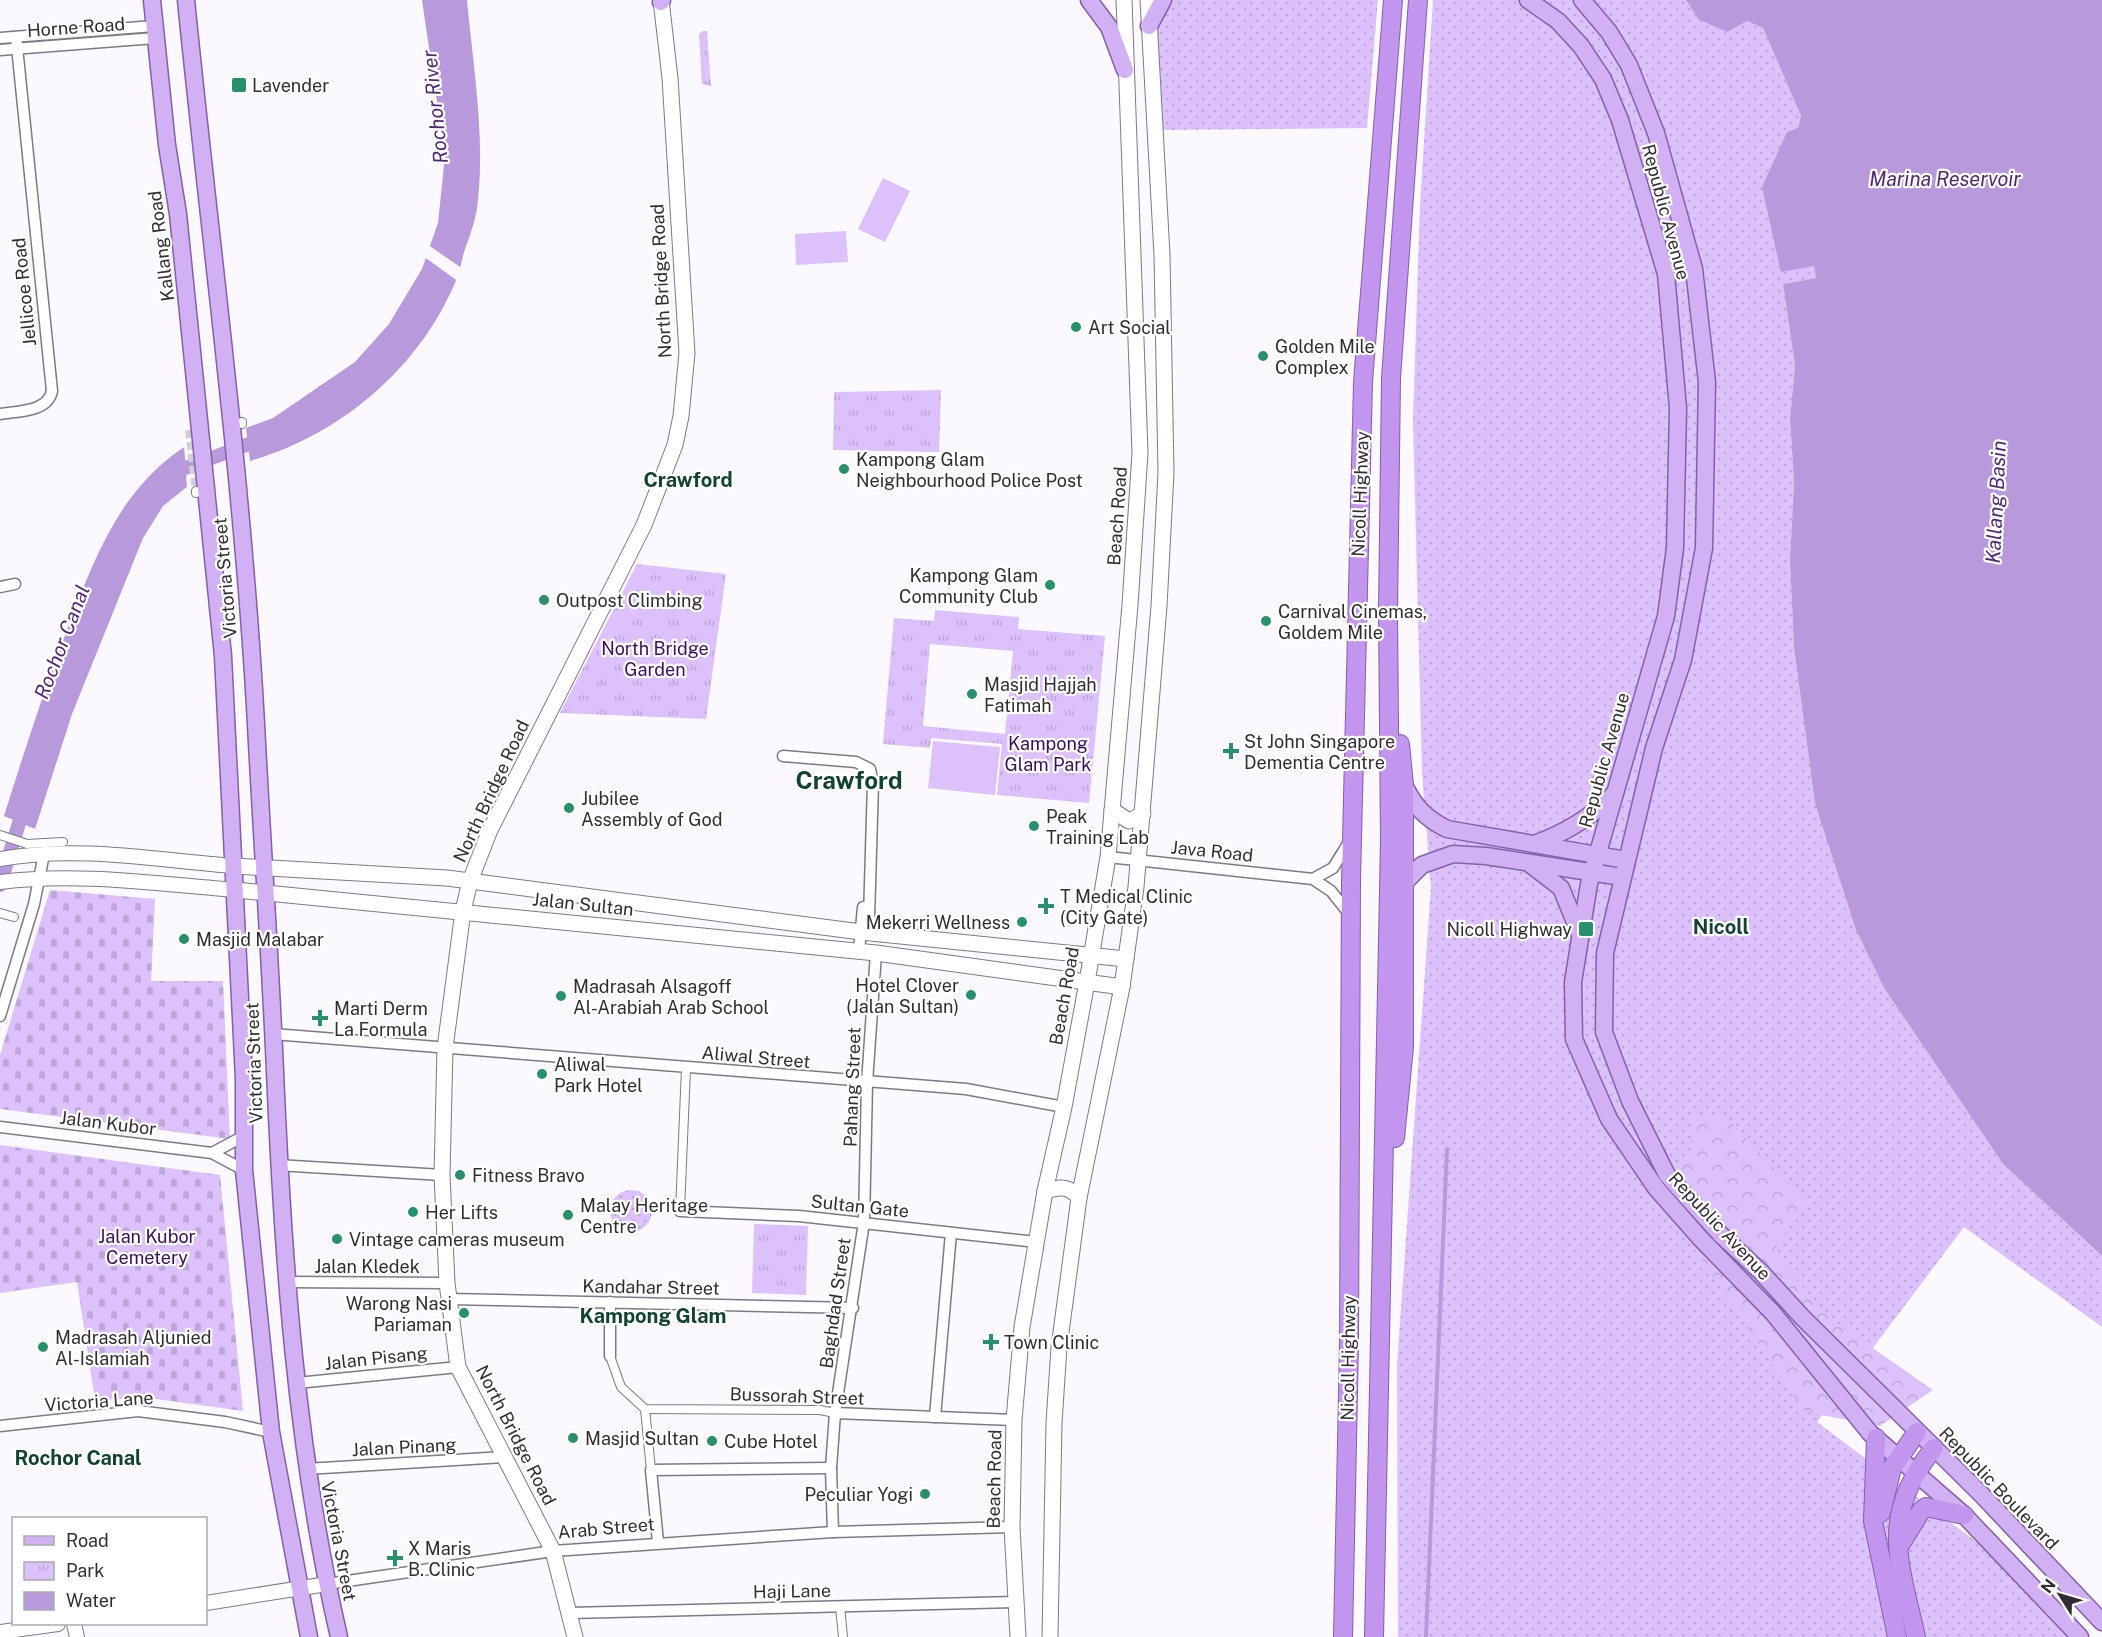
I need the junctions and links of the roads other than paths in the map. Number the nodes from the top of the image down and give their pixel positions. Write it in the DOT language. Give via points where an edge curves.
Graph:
graph roads {
  1 [pos="152,0"];
  2 [pos="186,0"];
  3 [pos="1089,0"];
  4 [pos="1124,0"];
  5 [pos="1148,0"];
  6 [pos="1163,0"];
  7 [pos="1393,0"];
  8 [pos="1418,0"];
  9 [pos="1528,0"];
  10 [pos="1582,0"];
  11 [pos="662,1"];
  12 [pos="1149,26"];
  13 [pos="78,31"];
  14 [pos="155,32"];
  15 [pos="0,38"];
  16 [pos="16,43"];
  17 [pos="79,44"];
  18 [pos="1151,49"];
  19 [pos="0,50"];
  20 [pos="1125,53"];
  21 [pos="1125,70"];
  22 [pos="0,414"];
  23 [pos="200,491"];
  24 [pos="15,584"];
  25 [pos="0,587"];
  26 [pos="1388,611"];
  27 [pos="783,756"];
  28 [pos="1404,785"];
  29 [pos="1615,794"];
  30 [pos="1112,810"];
  31 [pos="1143,814"];
  32 [pos="1352,832"];
  33 [pos="0,835"];
  34 [pos="63,842"];
  35 [pos="1530,845"];
  36 [pos="24,850"];
  37 [pos="44,854"];
  38 [pos="1597,856"];
  39 [pos="1108,857"];
  40 [pos="0,859"];
  41 [pos="1139,860"];
  42 [pos="1524,861"];
  43 [pos="234,866"];
  44 [pos="263,869"];
  45 [pos="1624,869"];
  46 [pos="869,870"];
  47 [pos="1593,873"];
  48 [pos="39,878"];
  49 [pos="1313,879"];
  50 [pos="6,881"];
  51 [pos="470,881"];
  52 [pos="1405,882"];
  53 [pos="236,890"];
  54 [pos="264,891"];
  55 [pos="464,911"];
  56 [pos="2,914"];
  57 [pos="1351,915"];
  58 [pos="14,917"];
  59 [pos="861,932"];
  60 [pos="1579,932"];
  61 [pos="878,934"];
  62 [pos="859,951"];
  63 [pos="876,953"];
  64 [pos="1091,955"];
  65 [pos="1126,959"];
  66 [pos="1087,982"];
  67 [pos="1122,987"];
  68 [pos="0,1016"];
  69 [pos="273,1034"];
  70 [pos="445,1048"];
  71 [pos="686,1068"];
  72 [pos="867,1083"];
  73 [pos="1064,1107"];
  74 [pos="0,1127"];
  75 [pos="244,1136"];
  76 [pos="212,1153"];
  77 [pos="277,1165"];
  78 [pos="244,1170"];
  79 [pos="442,1175"];
  80 [pos="1045,1191"];
  81 [pos="1079,1198"];
  82 [pos="680,1212"];
  83 [pos="1384,1220"];
  84 [pos="864,1222"];
  85 [pos="951,1233"];
  86 [pos="1035,1242"];
  87 [pos="286,1282"];
  88 [pos="448,1291"];
  89 [pos="610,1302"];
  90 [pos="852,1308"];
  91 [pos="610,1356"];
  92 [pos="458,1367"];
  93 [pos="297,1383"];
  94 [pos="645,1409"];
  95 [pos="835,1413"];
  96 [pos="935,1417"];
  97 [pos="1014,1420"];
  98 [pos="0,1426"];
  99 [pos="271,1432"];
  100 [pos="1917,1432"];
  101 [pos="1876,1438"];
  102 [pos="1934,1448"];
  103 [pos="504,1457"];
  104 [pos="1898,1458"];
  105 [pos="831,1468"];
  106 [pos="306,1469"];
  107 [pos="651,1470"];
  108 [pos="1915,1472"];
  109 [pos="1964,1515"];
  110 [pos="1012,1527"];
  111 [pos="833,1532"];
  112 [pos="658,1542"];
  113 [pos="1879,1542"];
  114 [pos="553,1551"];
  115 [pos="1896,1551"];
  116 [pos="327,1584"];
  117 [pos="298,1590"];
  118 [pos="1016,1602"];
  119 [pos="207,1603"];
  120 [pos="840,1606"];
  121 [pos="570,1612"];
  122 [pos="2102,1622"];
  123 [pos="45,1625"];
  124 [pos="0,1632"];
  125 [pos="309,1637"];
  126 [pos="339,1637"];
  127 [pos="575,1637"];
  128 [pos="843,1637"];
  129 [pos="1018,1637"];
  130 [pos="1050,1637"];
  131 [pos="1343,1637"];
  132 [pos="1374,1637"];
  133 [pos="1897,1637"];
  134 [pos="1916,1637"];
  135 [pos="2080,1637"];
  1 -- 14 [label="main road, Kallang Road"];
  2 -- 44 [label="main road, Victoria Street" via="238,421 237,483"];
  3 -- 21 [label="main road" via="1109,27"];
  4 -- 20 [label="main road, Beach Road"];
  5 -- 12 [label="main road"];
  6 -- 12 [label="main road"];
  7 -- 32 [label="highway, Nicoll Highway" via="1363,382"];
  8 -- 26 [label="highway, Nicoll Highway" via="1391,378"];
  9 -- 29 [label="main road, Republic Avenue" via="1558,21 1603,79 1620,120 1666,274 1678,408 1675,548 1666,616"];
  10 -- 45 [label="main road, Republic Avenue" via="1609,32 1629,65 1656,133 1694,269 1707,382 1704,548 1683,660 1654,748"];
  11 -- 51 [label="main road, North Bridge Road" via="687,353 677,435 644,525 490,830"];
  12 -- 18 [label="main road"];
  13 -- 14 [label="street, Horne Road"];
  13 -- 16 [label="street, Horne Road"];
  13 -- 17 [label="street"];
  14 -- 17 [label="street, Horne Road"];
  14 -- 23 [label="main road, Kallang Road" via="201,423"];
  15 -- 16 [label="street, Horne Road"];
  16 -- 17 [label="street, Horne Road"];
  16 -- 19 [label="street, Horne Road"];
  16 -- 22 [label="street, Jellicoe Road" via="52,390 51,399 44,406"];
  18 -- 20 [label="main road" via="1137,45"];
  18 -- 31 [label="main road" via="1162,255 1166,473"];
  20 -- 21 [label="main road, Beach Road"];
  21 -- 30 [label="main road, Beach Road" via="1140,453"];
  23 -- 43 [label="main road, Victoria Street" via="223,656"];
  24 -- 25 [label="street"];
  26 -- 28 [label="highway"];
  26 -- 83 [label="highway, Nicoll Highway" via="1390,840"];
  27 -- 46 [label="street" via="856,762 870,769 873,783"];
  28 -- 35 [label="main road" via="1414,806 1427,819 1447,829"];
  28 -- 52 [label="highway"];
  29 -- 35 [label="main road" via="1572,829"];
  29 -- 38 [label="main road, Republic Avenue"];
  30 -- 31 [label="main road" via="1129,820"];
  30 -- 39 [label="main road, Beach Road"];
  31 -- 41 [label="main road"];
  32 -- 49 [label="street" via="1333,868"];
  32 -- 57 [label="highway, Nicoll Highway"];
  33 -- 36 [label="street"];
  34 -- 36 [label="street"];
  35 -- 38 [label="main road"];
  36 -- 37 [label="street, Jalan Sultan"];
  36 -- 40 [label="street, Jalan Sultan"];
  37 -- 43 [label="street, Jalan Sultan" via="116,855"];
  37 -- 48 [label="street"];
  38 -- 45 [label="main road"];
  38 -- 47 [label="main road, Republic Avenue"];
  39 -- 41 [label="street, Java Road"];
  39 -- 64 [label="main road, Beach Road"];
  41 -- 49 [label="street, Java Road"];
  41 -- 65 [label="main road"];
  42 -- 47 [label="main road"];
  42 -- 52 [label="main road" via="1453,854 1422,865"];
  42 -- 60 [label="main road" via="1561,888"];
  43 -- 44 [label="main road, Jalan Sultan"];
  43 -- 53 [label="main road, Victoria Street"];
  44 -- 51 [label="main road, Jalan Sultan"];
  44 -- 54 [label="main road, Victoria Street"];
  45 -- 47 [label="main road"];
  45 -- 100 [label="main road, Republic Avenue" via="1605,952 1604,1032 1646,1136 1667,1175 1721,1236"];
  46 -- 59 [label="street" via="865,875"];
  46 -- 61 [label="street" via="869,918"];
  47 -- 60 [label="main road, Republic Avenue"];
  48 -- 50 [label="street, Jalan Sultan"];
  48 -- 53 [label="street, Jalan Sultan" via="133,879"];
  48 -- 68 [label="street"];
  49 -- 57 [label="street" via="1331,891"];
  51 -- 55 [label="main road, North Bridge Road"];
  51 -- 59 [label="main road, Jalan Sultan"];
  52 -- 83 [label="highway" via="1404,1047"];
  53 -- 54 [label="main road, Jalan Sultan"];
  53 -- 75 [label="main road, Victoria Street"];
  54 -- 55 [label="main road, Jalan Sultan"];
  54 -- 69 [label="main road, Victoria Street"];
  55 -- 62 [label="main road, Jalan Sultan"];
  55 -- 70 [label="main road, North Bridge Road"];
  56 -- 58 [label="street"];
  57 -- 131 [label="highway, Nicoll Highway"];
  59 -- 61 [label="main road, Jalan Sultan"];
  59 -- 62 [label="street"];
  60 -- 101 [label="main road, Republic Avenue" via="1572,982 1574,1039 1609,1119 1656,1188 1773,1313"];
  61 -- 64 [label="main road, Jalan Sultan"];
  62 -- 63 [label="main road, Jalan Sultan"];
  63 -- 66 [label="main road, Jalan Sultan"];
  63 -- 72 [label="street, Pahang Street"];
  64 -- 65 [label="main road, Jalan Sultan"];
  64 -- 66 [label="main road, Beach Road"];
  65 -- 67 [label="main road"];
  66 -- 67 [label="main road, Jalan Sultan"];
  66 -- 73 [label="main road, Beach Road"];
  67 -- 81 [label="main road"];
  69 -- 70 [label="street, Aliwal Street"];
  69 -- 77 [label="main road, Victoria Street"];
  70 -- 71 [label="street, Aliwal Street"];
  70 -- 79 [label="main road, North Bridge Road"];
  71 -- 72 [label="street, Aliwal Street"];
  71 -- 82 [label="street"];
  72 -- 73 [label="street, Aliwal Street" via="966,1089"];
  72 -- 84 [label="street, Pahang Street"];
  73 -- 80 [label="main road, Beach Road"];
  74 -- 76 [label="street, Jalan Kubor"];
  75 -- 76 [label="street"];
  75 -- 78 [label="main road, Victoria Street"];
  76 -- 78 [label="street, Jalan Kubor"];
  77 -- 79 [label="street"];
  77 -- 87 [label="main road, Victoria Street"];
  78 -- 99 [label="main road, Victoria Street"];
  79 -- 88 [label="main road, North Bridge Road"];
  80 -- 81 [label="main road" via="1063,1187"];
  80 -- 86 [label="main road, Beach Road"];
  81 -- 130 [label="main road" via="1060,1336"];
  82 -- 84 [label="street, Sultan Gate"];
  83 -- 132 [label="highway, Nicoll Highway"];
  84 -- 85 [label="street, Sultan Gate"];
  84 -- 90 [label="street, Baghdad Street"];
  85 -- 86 [label="street, Sultan Gate"];
  85 -- 96 [label="street"];
  86 -- 97 [label="main road, Beach Road"];
  87 -- 88 [label="street, Jalan Kledek"];
  87 -- 93 [label="main road, Victoria Street"];
  88 -- 89 [label="street, Kandahar Street"];
  88 -- 92 [label="main road, North Bridge Road"];
  89 -- 90 [label="street, Kandahar Street"];
  89 -- 91 [label="street"];
  90 -- 95 [label="street, Baghdad Street"];
  91 -- 94 [label="street" via="621,1387"];
  92 -- 93 [label="street, Jalan Pisang"];
  92 -- 103 [label="main road, North Bridge Road"];
  93 -- 106 [label="main road, Victoria Street"];
  94 -- 95 [label="street, Bussorah Street"];
  94 -- 107 [label="street"];
  95 -- 96 [label="street, Bussorah Street"];
  95 -- 105 [label="street, Baghdad Street"];
  96 -- 97 [label="street, Bussorah Street"];
  97 -- 110 [label="main road, Beach Road"];
  98 -- 99 [label="street, Victoria Lane" via="138,1411"];
  99 -- 117 [label="main road, Victoria Street"];
  100 -- 102 [label="main road, Republic Boulevard"];
  100 -- 104 [label="highway"];
  101 -- 104 [label="main road, Republic Avenue"];
  101 -- 113 [label="highway" via="1873,1521"];
  102 -- 108 [label="highway"];
  102 -- 122 [label="main road, Republic Boulevard"];
  103 -- 106 [label="street, Jalan Pinang"];
  103 -- 114 [label="main road, North Bridge Road"];
  104 -- 108 [label="main road"];
  104 -- 113 [label="highway" via="1881,1512"];
  105 -- 107 [label="street"];
  105 -- 111 [label="street, Baghdad Street"];
  106 -- 116 [label="main road, Victoria Street"];
  107 -- 112 [label="street"];
  108 -- 109 [label="main road"];
  108 -- 115 [label="highway" via="1905,1491"];
  109 -- 115 [label="highway" via="1926,1507"];
  109 -- 135 [label="main road"];
  110 -- 111 [label="street, Arab Street"];
  110 -- 118 [label="main road, Beach Road"];
  111 -- 112 [label="street, Arab Street"];
  112 -- 114 [label="street, Arab Street"];
  113 -- 133 [label="highway"];
  114 -- 116 [label="street, Arab Street"];
  114 -- 121 [label="main road, North Bridge Road"];
  115 -- 134 [label="highway"];
  116 -- 117 [label="street, Arab Street"];
  116 -- 126 [label="main road, Victoria Street"];
  117 -- 119 [label="street, Arab Street"];
  117 -- 125 [label="main road, Victoria Street"];
  118 -- 120 [label="street, Haji Lane"];
  118 -- 129 [label="main road, Beach Road"];
  120 -- 121 [label="street, Haji Lane"];
  120 -- 128 [label="street"];
  121 -- 127 [label="main road, North Bridge Road"];
  123 -- 124 [label="street"];
}
